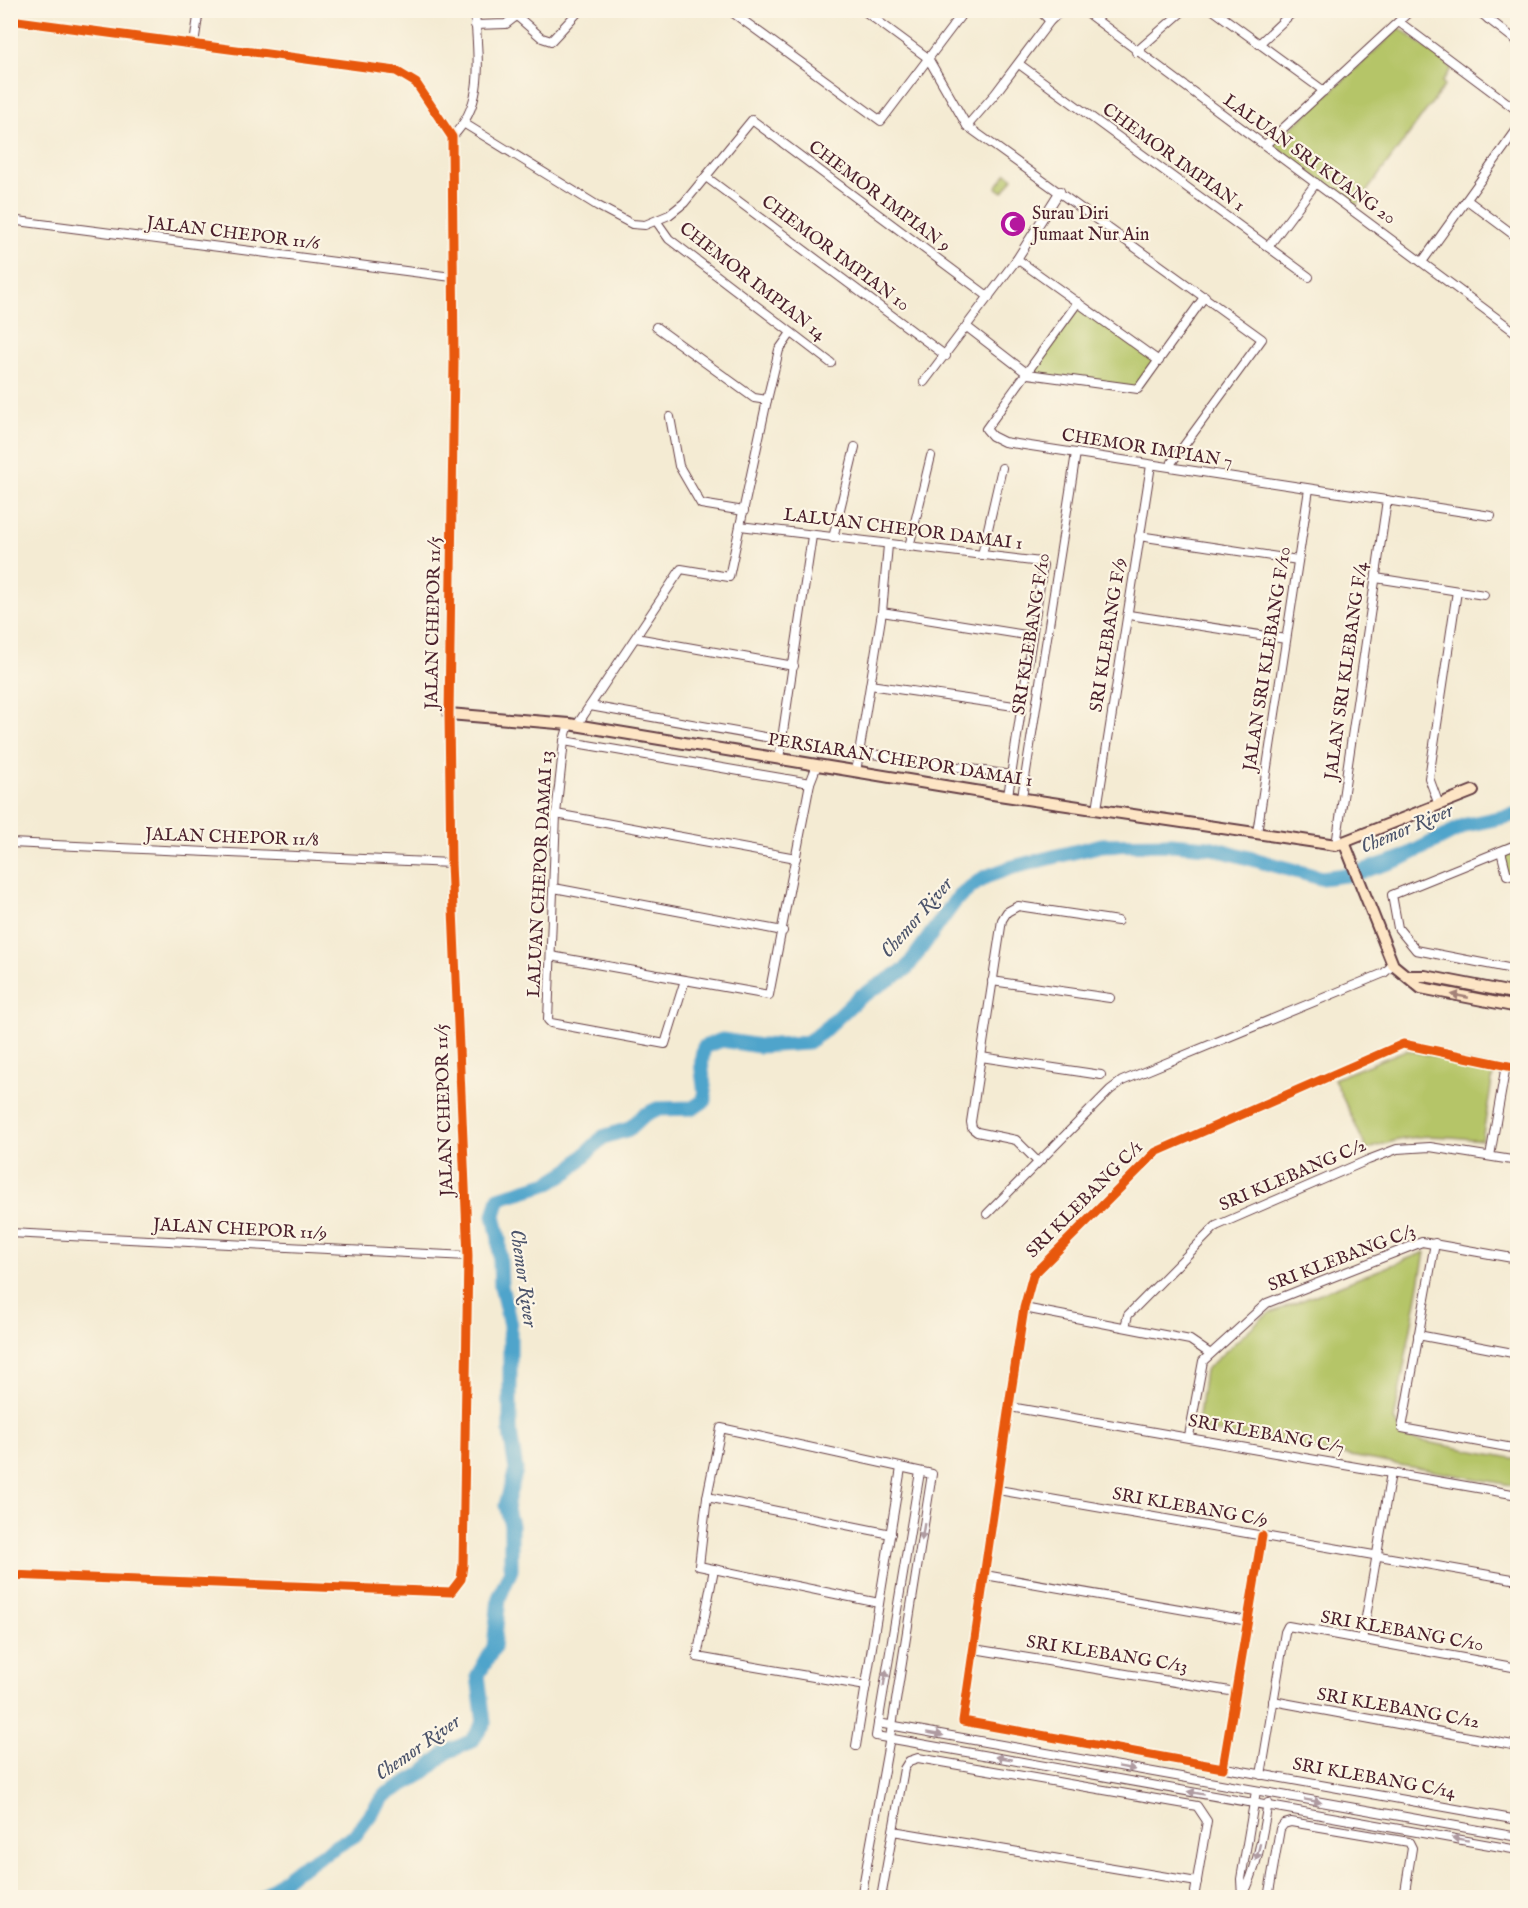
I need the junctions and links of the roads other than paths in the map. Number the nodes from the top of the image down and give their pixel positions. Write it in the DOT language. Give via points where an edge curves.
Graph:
graph roads {
  1 [pos="199,10"];
  2 [pos="475,10"];
  3 [pos="580,10"];
  4 [pos="729,10"];
  5 [pos="863,10"];
  6 [pos="964,10"];
  7 [pos="1039,10"];
  8 [pos="1062,10"];
  9 [pos="1083,10"];
  10 [pos="1184,10"];
  11 [pos="1213,10"];
  12 [pos="1295,10"];
  13 [pos="1411,10"];
  14 [pos="1477,10"];
  15 [pos="1494,10"];
  16 [pos="521,14"];
  17 [pos="1488,19"];
  18 [pos="10,20"];
  19 [pos="1050,21"];
  20 [pos="1399,22"];
  21 [pos="475,25"];
  22 [pos="1518,42"];
  23 [pos="194,44"];
  24 [pos="1259,44"];
  25 [pos="1136,52"];
  26 [pos="928,58"];
  27 [pos="1019,64"];
  28 [pos="1324,91"];
  29 [pos="1518,111"];
  30 [pos="465,124"];
  31 [pos="967,126"];
  32 [pos="1518,128"];
  33 [pos="452,137"];
  34 [pos="1265,145"];
  35 [pos="706,177"];
  36 [pos="1316,183"];
  37 [pos="1060,191"];
  38 [pos="1467,200"];
  39 [pos="10,220"];
  40 [pos="657,222"];
  41 [pos="1518,238"];
  42 [pos="1268,247"];
  43 [pos="1017,259"];
  44 [pos="1422,262"];
  45 [pos="452,277"];
  46 [pos="1309,277"];
  47 [pos="1205,296"];
  48 [pos="989,297"];
  49 [pos="1078,302"];
  50 [pos="656,327"];
  51 [pos="967,327"];
  52 [pos="791,333"];
  53 [pos="1518,333"];
  54 [pos="946,356"];
  55 [pos="1159,361"];
  56 [pos="831,363"];
  57 [pos="1028,374"];
  58 [pos="924,382"];
  59 [pos="767,400"];
  60 [pos="670,417"];
  61 [pos="855,447"];
  62 [pos="1076,453"];
  63 [pos="931,456"];
  64 [pos="1172,462"];
  65 [pos="1150,465"];
  66 [pos="1002,468"];
  67 [pos="1309,489"];
  68 [pos="1387,500"];
  69 [pos="744,511"];
  70 [pos="1491,516"];
  71 [pos="740,526"];
  72 [pos="812,536"];
  73 [pos="1139,536"];
  74 [pos="833,538"];
  75 [pos="888,544"];
  76 [pos="909,547"];
  77 [pos="982,555"];
  78 [pos="1298,560"];
  79 [pos="1376,578"];
  80 [pos="1457,591"];
  81 [pos="1484,595"];
  82 [pos="882,612"];
  83 [pos="1129,615"];
  84 [pos="1032,636"];
  85 [pos="636,638"];
  86 [pos="1286,639"];
  87 [pos="795,666"];
  88 [pos="870,685"];
  89 [pos="590,706"];
  90 [pos="1021,707"];
  91 [pos="449,714"];
  92 [pos="573,725"];
  93 [pos="782,740"];
  94 [pos="564,741"];
  95 [pos="859,752"];
  96 [pos="779,759"];
  97 [pos="817,765"];
  98 [pos="856,772"];
  99 [pos="1011,775"];
  100 [pos="810,783"];
  101 [pos="1473,791"];
  102 [pos="1008,796"];
  103 [pos="1022,798"];
  104 [pos="1439,805"];
  105 [pos="1097,809"];
  106 [pos="556,814"];
  107 [pos="1257,833"];
  108 [pos="10,843"];
  109 [pos="1340,844"];
  110 [pos="1518,844"];
  111 [pos="1501,851"];
  112 [pos="796,858"];
  113 [pos="451,862"];
  114 [pos="1518,877"];
  115 [pos="554,888"];
  116 [pos="1118,921"];
  117 [pos="783,931"];
  118 [pos="551,956"];
  119 [pos="1393,965"];
  120 [pos="1518,969"];
  121 [pos="1408,976"];
  122 [pos="685,980"];
  123 [pos="992,981"];
  124 [pos="1518,994"];
  125 [pos="1110,998"];
  126 [pos="1518,1007"];
  127 [pos="981,1057"];
  128 [pos="1506,1065"];
  129 [pos="1518,1068"];
  130 [pos="1101,1075"];
  131 [pos="1490,1156"];
  132 [pos="1518,1161"];
  133 [pos="1038,1162"];
  134 [pos="987,1214"];
  135 [pos="10,1233"];
  136 [pos="1435,1243"];
  137 [pos="468,1256"];
  138 [pos="1518,1259"];
  139 [pos="1024,1308"];
  140 [pos="1125,1327"];
  141 [pos="1418,1335"];
  142 [pos="1209,1353"];
  143 [pos="1518,1354"];
  144 [pos="1010,1407"];
  145 [pos="1189,1436"];
  146 [pos="1518,1449"];
  147 [pos="901,1468"];
  148 [pos="920,1472"];
  149 [pos="1391,1473"];
  150 [pos="998,1490"];
  151 [pos="1518,1495"];
  152 [pos="707,1497"];
  153 [pos="891,1533"];
  154 [pos="1262,1536"];
  155 [pos="1377,1556"];
  156 [pos="714,1569"];
  157 [pos="10,1575"];
  158 [pos="985,1575"];
  159 [pos="1518,1580"];
  160 [pos="879,1603"];
  161 [pos="1248,1621"];
  162 [pos="1362,1640"];
  163 [pos="974,1649"];
  164 [pos="1518,1668"];
  165 [pos="866,1686"];
  166 [pos="1236,1692"];
  167 [pos="1273,1701"];
  168 [pos="878,1723"];
  169 [pos="892,1726"];
  170 [pos="890,1738"];
  171 [pos="856,1746"];
  172 [pos="1518,1746"];
  173 [pos="1225,1768"];
  174 [pos="1261,1775"];
  175 [pos="1256,1791"];
  176 [pos="1269,1794"];
  177 [pos="1254,1803"];
  178 [pos="1267,1805"];
  179 [pos="1518,1820"];
  180 [pos="893,1831"];
  181 [pos="1518,1837"];
  182 [pos="1518,1850"];
  183 [pos="1197,1882"];
  184 [pos="1244,1897"];
  185 [pos="861,1898"];
  186 [pos="881,1898"];
  187 [pos="1194,1898"];
  188 [pos="1268,1898"];
  189 [pos="1404,1898"];
  1 -- 23 [label="street"];
  2 -- 21 [label="street"];
  3 -- 16 [label="street" via="551,41 542,38"];
  4 -- 26 [label="street" via="881,121"];
  5 -- 26 [label="street"];
  6 -- 26 [label="street"];
  7 -- 19 [label="street"];
  8 -- 19 [label="street"];
  9 -- 25 [label="street, LALUAN SRI KUANG 20"];
  10 -- 25 [label="street"];
  11 -- 24 [label="street"];
  12 -- 24 [label="street"];
  13 -- 20 [label="street"];
  14 -- 17 [label="street"];
  15 -- 17 [label="street"];
  16 -- 21 [label="street" via="506,24"];
  17 -- 22 [label="street"];
  18 -- 23 [label="street"];
  19 -- 27 [label="street"];
  20 -- 28 [label="street"];
  20 -- 29 [label="street"];
  21 -- 30 [label="street" via="476,95"];
  23 -- 33 [label="street" via="396,71 416,83"];
  24 -- 28 [label="street"];
  25 -- 34 [label="street, LALUAN SRI KUANG 20"];
  26 -- 31 [label="street"];
  27 -- 31 [label="street"];
  27 -- 42 [label="street, CHEMOR IMPIAN 1"];
  28 -- 34 [label="street"];
  30 -- 33 [label="street"];
  30 -- 40 [label="street" via="632,224"];
  31 -- 37 [label="street"];
  32 -- 38 [label="street"];
  33 -- 45 [label="street, JALAN CHEPOR 11/5"];
  34 -- 36 [label="street, LALUAN SRI KUANG 20"];
  35 -- 40 [label="street" via="684,203"];
  35 -- 48 [label="street, CHEMOR IMPIAN 9" via="752,120"];
  35 -- 54 [label="street, CHEMOR IMPIAN 10"];
  36 -- 42 [label="street"];
  36 -- 44 [label="street, LALUAN SRI KUANG 20"];
  37 -- 43 [label="street"];
  37 -- 47 [label="street"];
  38 -- 41 [label="street"];
  38 -- 44 [label="street"];
  39 -- 45 [label="street, JALAN CHEPOR 11/6"];
  40 -- 52 [label="street, CHEMOR IMPIAN 14" via="669,239"];
  42 -- 46 [label="street, CHEMOR IMPIAN 1"];
  43 -- 48 [label="street"];
  43 -- 49 [label="street"];
  44 -- 53 [label="street, LALUAN SRI KUANG 20"];
  45 -- 91 [label="street, JALAN CHEPOR 11/5"];
  47 -- 55 [label="street"];
  47 -- 64 [label="street" via="1262,339"];
  48 -- 51 [label="street"];
  49 -- 55 [label="street"];
  49 -- 57 [label="street"];
  50 -- 59 [label="street" via="754,398"];
  51 -- 54 [label="street"];
  51 -- 57 [label="street"];
  52 -- 56 [label="street, CHEMOR IMPIAN 14"];
  52 -- 59 [label="street" via="779,350"];
  54 -- 58 [label="street"];
  55 -- 57 [label="street" via="1138,388"];
  57 -- 62 [label="street, CHEMOR IMPIAN 7" via="986,429 1004,442"];
  59 -- 69 [label="street"];
  60 -- 69 [label="street" via="679,466 701,504"];
  61 -- 74 [label="street"];
  62 -- 65 [label="street, CHEMOR IMPIAN 7"];
  62 -- 103 [label="street, SRI KLEBANG F/10"];
  63 -- 76 [label="street"];
  65 -- 67 [label="street, CHEMOR IMPIAN 7"];
  65 -- 73 [label="street, SRI KLEBANG F/9"];
  66 -- 77 [label="street"];
  67 -- 68 [label="street, CHEMOR IMPIAN 7"];
  67 -- 78 [label="street, JALAN SRI KLEBANG F/10"];
  68 -- 70 [label="street, CHEMOR IMPIAN 7"];
  68 -- 79 [label="street, JALAN SRI KLEBANG F/4"];
  69 -- 71 [label="street"];
  71 -- 72 [label="street, LALUAN CHEPOR DAMAI 1"];
  71 -- 85 [label="street" via="729,578 681,570"];
  72 -- 74 [label="street, LALUAN CHEPOR DAMAI 1"];
  72 -- 87 [label="street"];
  73 -- 78 [label="street"];
  73 -- 83 [label="street, SRI KLEBANG F/9"];
  74 -- 75 [label="street, LALUAN CHEPOR DAMAI 1"];
  75 -- 76 [label="street, LALUAN CHEPOR DAMAI 1"];
  75 -- 82 [label="street"];
  76 -- 77 [label="street, LALUAN CHEPOR DAMAI 1"];
  77 -- 84 [label="street, LALUAN CHEPOR DAMAI 1" via="1038,561 1043,565"];
  78 -- 86 [label="street, JALAN SRI KLEBANG F/10"];
  79 -- 80 [label="street"];
  79 -- 109 [label="street, JALAN SRI KLEBANG F/4"];
  80 -- 81 [label="street"];
  80 -- 104 [label="street" via="1429,778"];
  82 -- 84 [label="street"];
  82 -- 88 [label="street"];
  83 -- 86 [label="street"];
  83 -- 105 [label="street, SRI KLEBANG F/9"];
  84 -- 90 [label="street, LALUAN CHEPOR DAMAI 1"];
  85 -- 87 [label="street"];
  85 -- 89 [label="street"];
  86 -- 107 [label="street, JALAN SRI KLEBANG F/10"];
  87 -- 93 [label="street"];
  88 -- 90 [label="street"];
  88 -- 95 [label="street"];
  89 -- 92 [label="street"];
  89 -- 93 [label="street"];
  90 -- 99 [label="street, LALUAN CHEPOR DAMAI 1"];
  91 -- 92 [label="street, PERSIARAN CHEPOR DAMAI 1"];
  91 -- 113 [label="street, JALAN CHEPOR 11/5"];
  92 -- 94 [label="street, LALUAN CHEPOR DAMAI 13"];
  92 -- 96 [label="street, PERSIARAN CHEPOR DAMAI 1"];
  93 -- 96 [label="street"];
  94 -- 100 [label="street"];
  94 -- 106 [label="street, LALUAN CHEPOR DAMAI 13"];
  95 -- 98 [label="street"];
  95 -- 99 [label="street"];
  96 -- 97 [label="street, PERSIARAN CHEPOR DAMAI 1"];
  97 -- 98 [label="street, PERSIARAN CHEPOR DAMAI 1"];
  97 -- 100 [label="street"];
  98 -- 102 [label="street, PERSIARAN CHEPOR DAMAI 1"];
  99 -- 102 [label="street, LALUAN CHEPOR DAMAI 1"];
  100 -- 112 [label="street"];
  101 -- 104 [label="street"];
  102 -- 103 [label="street, PERSIARAN CHEPOR DAMAI 1"];
  103 -- 105 [label="street, PERSIARAN CHEPOR DAMAI 1"];
  104 -- 109 [label="street"];
  105 -- 107 [label="street, PERSIARAN CHEPOR DAMAI 1"];
  106 -- 112 [label="street"];
  106 -- 115 [label="street, LALUAN CHEPOR DAMAI 13"];
  107 -- 109 [label="street, PERSIARAN CHEPOR DAMAI 1"];
  108 -- 113 [label="street, JALAN CHEPOR 11/8"];
  109 -- 119 [label="street"];
  110 -- 111 [label="street"];
  111 -- 114 [label="street" via="1507,875"];
  111 -- 120 [label="street" via="1392,895 1398,928 1416,950"];
  112 -- 117 [label="street"];
  113 -- 137 [label="street, JALAN CHEPOR 11/5"];
  115 -- 117 [label="street"];
  115 -- 118 [label="street, LALUAN CHEPOR DAMAI 13"];
  116 -- 123 [label="street" via="1018,906 1002,920"];
  117 -- 122 [label="street" via="769,995"];
  118 -- 122 [label="street"];
  118 -- 122 [label="street, LALUAN CHEPOR DAMAI 13" via="551,1023 661,1044 667,1041"];
  119 -- 121 [label="street"];
  119 -- 133 [label="street" via="1384,973 1122,1081"];
  121 -- 124 [label="street"];
  126 -- 121 [label="street, one-way" via="1421,988"];
  123 -- 125 [label="street"];
  123 -- 127 [label="street"];
  127 -- 130 [label="street"];
  127 -- 133 [label="street" via="972,1128 1016,1140"];
  128 -- 129 [label="street, SRI KLEBANG C/1"];
  128 -- 131 [label="street"];
  128 -- 139 [label="street, SRI KLEBANG C/1" via="1403,1044 1156,1152 1032,1275"];
  131 -- 132 [label="street, SRI KLEBANG C/2"];
  131 -- 140 [label="street, SRI KLEBANG C/2" via="1430,1147 1397,1149 1216,1226 1128,1315"];
  133 -- 134 [label="street"];
  135 -- 137 [label="street, JALAN CHEPOR 11/9"];
  136 -- 138 [label="street, SRI KLEBANG C/3"];
  136 -- 141 [label="street"];
  136 -- 142 [label="street, SRI KLEBANG C/3" via="1422,1242 1267,1303"];
  137 -- 157 [label="street, JALAN CHEPOR 11/5" via="463,1565 451,1592"];
  139 -- 140 [label="street"];
  139 -- 144 [label="street, SRI KLEBANG C/1"];
  140 -- 142 [label="street" via="1190,1340"];
  141 -- 143 [label="street"];
  141 -- 146 [label="street" via="1402,1428"];
  142 -- 145 [label="street, SRI KLEBANG C/3" via="1201,1366"];
  144 -- 145 [label="street, SRI KLEBANG C/7"];
  144 -- 150 [label="street, SRI KLEBANG C/1"];
  145 -- 149 [label="street, SRI KLEBANG C/7"];
  147 -- 148 [label="street"];
  147 -- 152 [label="street" via="721,1428"];
  147 -- 153 [label="street"];
  168 -- 148 [label="street, one-way"];
  148 -- 169 [label="street, one-way" via="932,1474"];
  149 -- 151 [label="street, SRI KLEBANG C/7"];
  149 -- 155 [label="street"];
  150 -- 154 [label="street, SRI KLEBANG C/9"];
  150 -- 158 [label="street, SRI KLEBANG C/1"];
  152 -- 153 [label="street"];
  152 -- 156 [label="street" via="699,1566"];
  153 -- 160 [label="street"];
  154 -- 155 [label="street, SRI KLEBANG C/9"];
  154 -- 161 [label="street"];
  155 -- 159 [label="street, SRI KLEBANG C/9"];
  155 -- 162 [label="street"];
  156 -- 160 [label="street"];
  156 -- 165 [label="street" via="697,1657"];
  158 -- 161 [label="street"];
  158 -- 163 [label="street, SRI KLEBANG C/1"];
  160 -- 165 [label="street"];
  161 -- 166 [label="street"];
  162 -- 164 [label="street, SRI KLEBANG C/10"];
  162 -- 167 [label="street, SRI KLEBANG C/10" via="1288,1626"];
  163 -- 166 [label="street, SRI KLEBANG C/13"];
  163 -- 166 [label="street, SRI KLEBANG C/1" via="963,1721 1223,1768"];
  165 -- 171 [label="street"];
  167 -- 172 [label="street, SRI KLEBANG C/12"];
  167 -- 174 [label="street"];
  168 -- 169 [label="street"];
  168 -- 170 [label="street" via="876,1736"];
  169 -- 170 [label="street"];
  169 -- 175 [label="street, one-way"];
  177 -- 170 [label="street, one-way"];
  170 -- 185 [label="street"];
  173 -- 174 [label="street, SRI KLEBANG C/14"];
  174 -- 179 [label="street, SRI KLEBANG C/14"];
  175 -- 176 [label="street"];
  175 -- 177 [label="street"];
  176 -- 178 [label="street"];
  176 -- 181 [label="street, one-way"];
  177 -- 178 [label="street"];
  177 -- 184 [label="street" via="1241,1879"];
  182 -- 178 [label="street, one-way"];
  178 -- 184 [label="street, one-way" via="1257,1858"];
  180 -- 183 [label="street"];
  180 -- 183 [label="street" via="904,1769 909,1761 918,1758 1197,1806 1207,1821"];
  180 -- 186 [label="street"];
  183 -- 187 [label="street"];
  188 -- 189 [label="street" via="1280,1829 1291,1822 1412,1844"];
}
